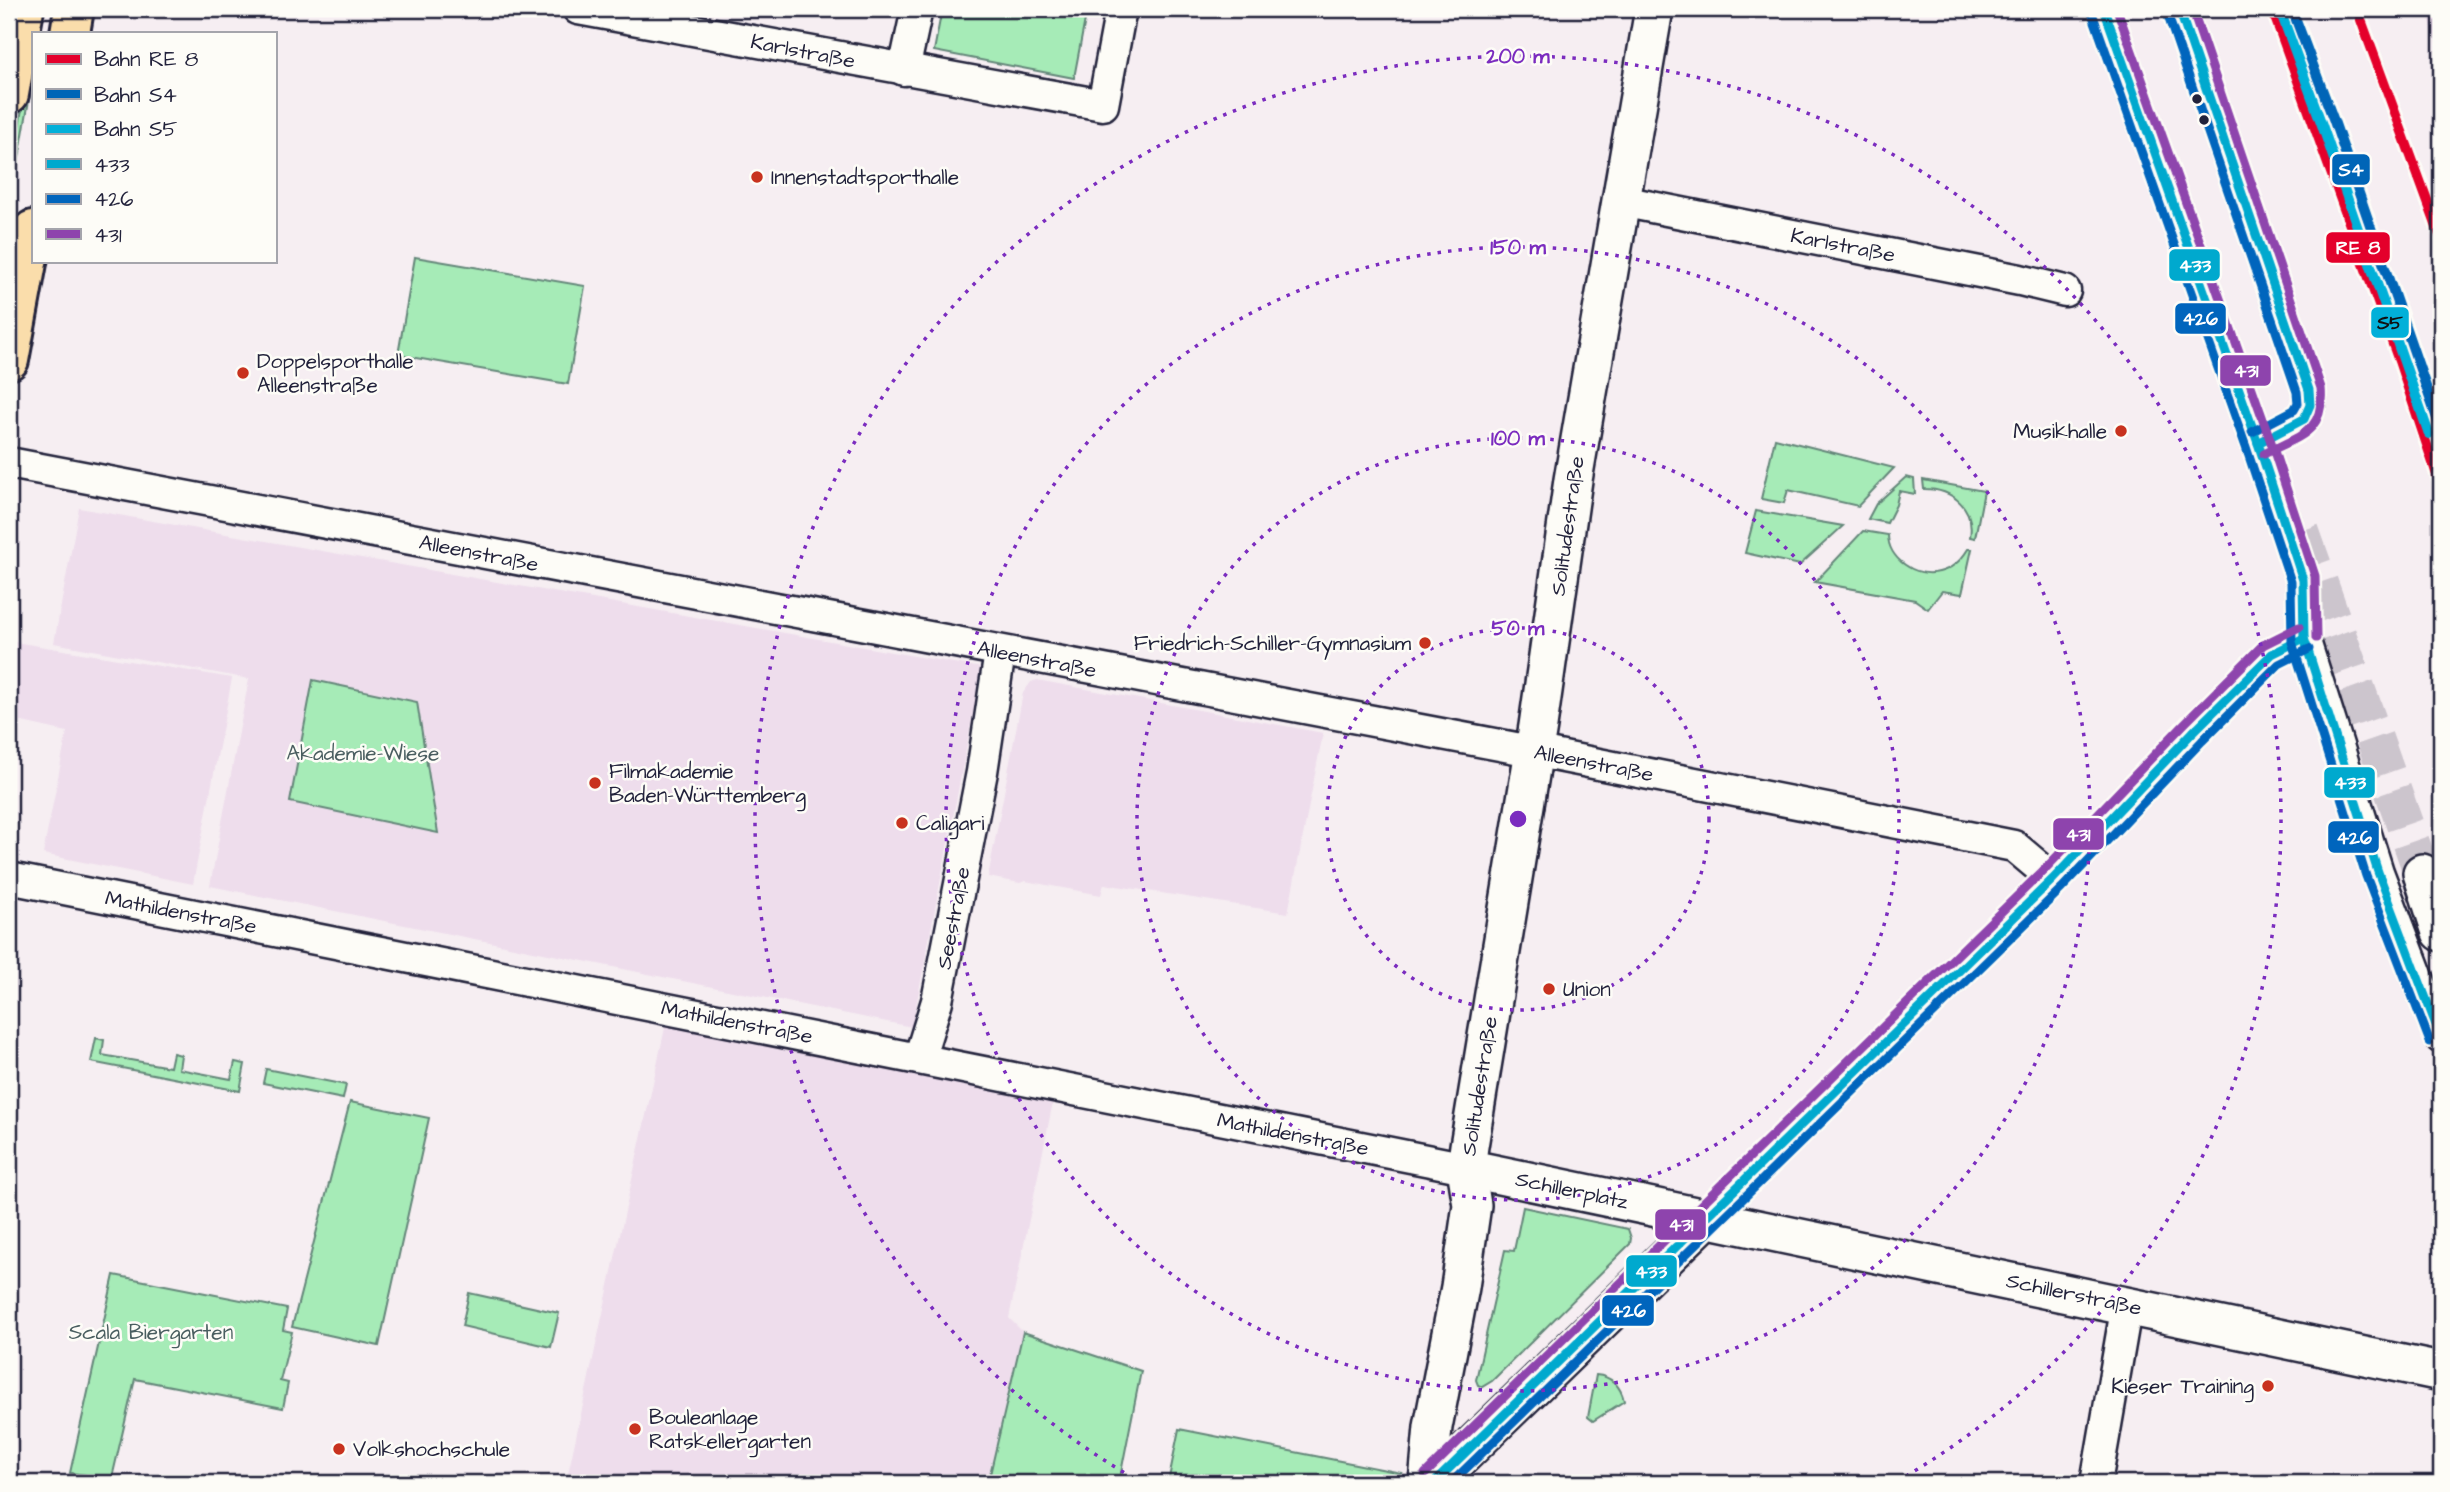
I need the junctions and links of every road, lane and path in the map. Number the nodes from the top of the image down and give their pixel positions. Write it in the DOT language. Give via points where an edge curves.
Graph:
graph roads {
  1 [pos="24,9"];
  2 [pos="75,9"];
  3 [pos="578,9"];
  4 [pos="917,9"];
  5 [pos="1121,9"];
  6 [pos="1654,9"];
  7 [pos="2104,9"];
  8 [pos="2179,9"];
  9 [pos="675,18"];
  10 [pos="70,32"];
  11 [pos="904,70"];
  12 [pos="9,94"];
  13 [pos="1621,201"];
  14 [pos="32,235"];
  15 [pos="2065,290"];
  16 [pos="9,360"];
  17 [pos="2258,443"];
  18 [pos="9,463"];
  19 [pos="2304,638"];
  20 [pos="1000,652"];
  21 [pos="1533,751"];
  22 [pos="2421,873"];
  23 [pos="9,877"];
  24 [pos="2053,878"];
  25 [pos="2441,932"];
  26 [pos="2441,1038"];
  27 [pos="919,1059"];
  28 [pos="1466,1168"];
  29 [pos="1707,1218"];
  30 [pos="2127,1304"];
  31 [pos="2441,1372"];
  32 [pos="1433,1427"];
  33 [pos="1478,1440"];
  34 [pos="1428,1483"];
  35 [pos="1434,1483"];
  36 [pos="2096,1483"];
  1 -- 12 [label="main road"];
  2 -- 10 [label="main road"];
  3 -- 9 [label="street, Karlstraße"];
  4 -- 11 [label="street"];
  5 -- 11 [label="street, Karlstraße" via="1103,105"];
  6 -- 13 [label="street, Solitudestraße"];
  7 -- 17 [label="street"];
  8 -- 17 [label="street" via="2309,390 2310,405 2304,419"];
  9 -- 11 [label="street, Karlstraße"];
  13 -- 15 [label="street, Karlstraße"];
  13 -- 21 [label="street, Solitudestraße"];
  14 -- 16 [label="main road"];
  17 -- 19 [label="street" via="2302,580"];
  18 -- 20 [label="street, Alleenstraße"];
  19 -- 24 [label="street" via="2272,654"];
  19 -- 26 [label="street" via="2378,872"];
  20 -- 21 [label="street, Alleenstraße"];
  20 -- 27 [label="street, Seestraße" via="982,772 937,1001"];
  21 -- 24 [label="street, Alleenstraße" via="2014,846"];
  21 -- 28 [label="street, Solitudestraße"];
  22 -- 25 [label="street"];
  23 -- 27 [label="street, Mathildenstraße"];
  24 -- 29 [label="street"];
  27 -- 28 [label="street, Mathildenstraße"];
  28 -- 29 [label="street, Schillerplatz"];
  28 -- 32 [label="street" via="1472,1205"];
  29 -- 30 [label="street, Schillerstraße"];
  29 -- 33 [label="street"];
  30 -- 31 [label="street, Schillerstraße"];
  30 -- 36 [label="street"];
  32 -- 33 [label="street" via="1450,1441"];
  32 -- 34 [label="street"];
  33 -- 35 [label="street"];
}
